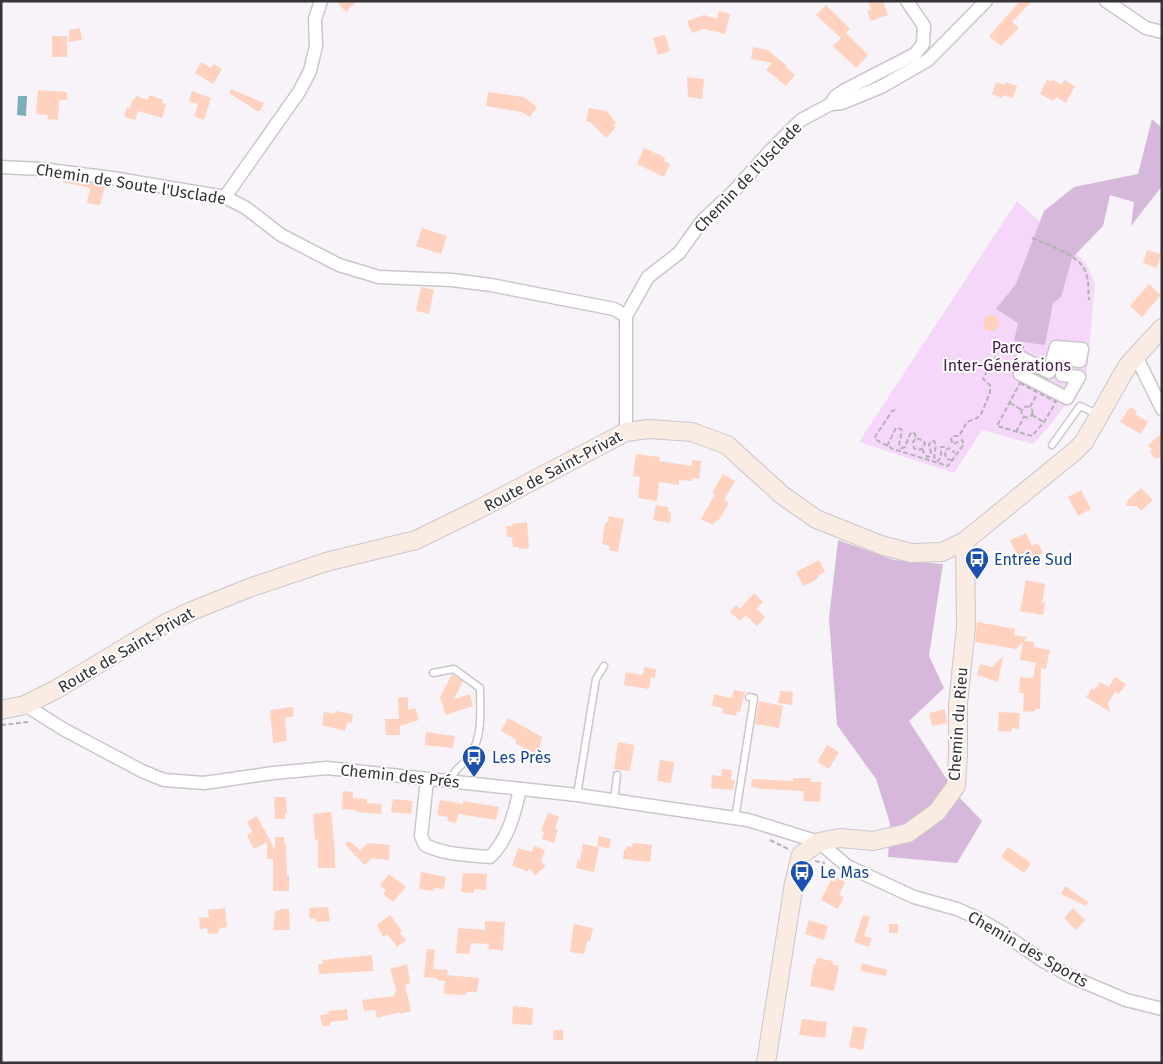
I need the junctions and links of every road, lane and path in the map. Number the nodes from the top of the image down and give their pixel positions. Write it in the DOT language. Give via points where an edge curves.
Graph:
graph roads {
  1 [pos="321,1"];
  2 [pos="907,1"];
  3 [pos="986,1"];
  4 [pos="1106,1"];
  5 [pos="1162,32"];
  6 [pos="830,104"];
  7 [pos="1,167"];
  8 [pos="225,197"];
  9 [pos="1032,238"];
  10 [pos="1089,300"];
  11 [pos="626,316"];
  12 [pos="1162,328"];
  13 [pos="1136,356"];
  14 [pos="1022,358"];
  15 [pos="994,370"];
  16 [pos="1020,372"];
  17 [pos="1038,393"];
  18 [pos="1010,403"];
  19 [pos="1030,408"];
  20 [pos="1162,409"];
  21 [pos="895,410"];
  22 [pos="1022,410"];
  23 [pos="1032,415"];
  24 [pos="1099,415"];
  25 [pos="1024,417"];
  26 [pos="1044,422"];
  27 [pos="626,432"];
  28 [pos="1016,432"];
  29 [pos="916,438"];
  30 [pos="1052,445"];
  31 [pos="887,446"];
  32 [pos="914,448"];
  33 [pos="922,449"];
  34 [pos="947,449"];
  35 [pos="918,450"];
  36 [pos="956,453"];
  37 [pos="909,454"];
  38 [pos="916,456"];
  39 [pos="952,460"];
  40 [pos="965,541"];
  41 [pos="604,666"];
  42 [pos="433,672"];
  43 [pos="749,697"];
  44 [pos="25,705"];
  45 [pos="1,710"];
  46 [pos="32,723"];
  47 [pos="1,725"];
  48 [pos="617,775"];
  49 [pos="427,780"];
  50 [pos="451,782"];
  51 [pos="520,788"];
  52 [pos="577,796"];
  53 [pos="614,801"];
  54 [pos="734,819"];
  55 [pos="767,838"];
  56 [pos="820,842"];
  57 [pos="801,855"];
  58 [pos="825,863"];
  59 [pos="1162,1009"];
  60 [pos="766,1063"];
  1 -- 8 [label="street" via="315,19 316,46 310,71 299,92"];
  2 -- 6 [label="street, Chemin de l'Usclade" via="924,26 923,44 915,54 845,90"];
  3 -- 6 [label="street" via="928,60 881,87 842,103"];
  4 -- 5 [label="street" via="1146,28"];
  6 -- 11 [label="street, Chemin de l'Usclade" via="801,120 702,221 679,252 648,277"];
  7 -- 8 [label="street, Chemin de Soute l'Usclade" via="112,178"];
  8 -- 11 [label="street, Chemin de Soute l'Usclade" via="246,208 281,235 339,265 379,277 491,285 614,309"];
  9 -- 10 [label="path" via="1081,263 1088,278"];
  11 -- 27 [label="street, Chemin de l'Usclade"];
  12 -- 13 [label="street, Route de Saint-Privat"];
  13 -- 20 [label="street"];
  13 -- 24 [label="street, Route de Saint-Privat"];
  14 -- 15 [label="path" via="1023,345 997,343"];
  14 -- 16 [label="street"];
  14 -- 16 [label="street" via="1049,372 1056,347 1082,349 1080,361 1064,359 1062,375 1078,377 1067,398"];
  15 -- 16 [label="path"];
  15 -- 36 [label="path" via="988,369 983,379 990,386 990,393 981,414 967,422 959,436 951,438 953,444 960,440 964,442"];
  17 -- 18 [label="path" via="1020,383"];
  17 -- 19 [label="path"];
  17 -- 26 [label="path" via="1056,402"];
  18 -- 22 [label="path"];
  18 -- 28 [label="path" via="997,426"];
  19 -- 22 [label="path"];
  19 -- 23 [label="path"];
  21 -- 31 [label="path" via="875,437"];
  22 -- 25 [label="path"];
  23 -- 25 [label="path"];
  23 -- 26 [label="path"];
  24 -- 30 [label="lane" via="1080,406"];
  24 -- 40 [label="street, Route de Saint-Privat" via="1075,452"];
  25 -- 28 [label="path"];
  26 -- 28 [label="path" via="1032,436"];
  27 -- 40 [label="street, Route de Saint-Privat" via="649,429 692,432 727,445 782,495 816,519 881,546 911,553 942,552"];
  27 -- 44 [label="street, Route de Saint-Privat" via="416,540 326,562 194,610"];
  29 -- 31 [label="path" via="912,433 901,448 902,431 896,428"];
  29 -- 32 [label="path"];
  29 -- 33 [label="path" via="924,441"];
  31 -- 37 [label="path"];
  32 -- 35 [label="path"];
  32 -- 37 [label="path"];
  33 -- 34 [label="path" via="925,455 930,456 929,445 934,441 934,457 938,461 941,447"];
  33 -- 35 [label="path"];
  34 -- 36 [label="path"];
  34 -- 39 [label="path" via="946,457"];
  35 -- 38 [label="path"];
  36 -- 39 [label="path"];
  37 -- 38 [label="path"];
  38 -- 39 [label="path" via="944,466"];
  40 -- 56 [label="street, Chemin du Rieu" via="966,627 958,704 956,786 937,812 908,833 873,841 840,838"];
  41 -- 52 [label="lane" via="596,679"];
  42 -- 50 [label="lane" via="454,669 480,688 480,723 474,747 467,760 452,773"];
  43 -- 54 [label="lane" via="754,698"];
  44 -- 45 [label="street, Route de Saint-Privat"];
  44 -- 49 [label="street, Chemin des Prés" via="72,734 164,780 204,784 326,768"];
  46 -- 47 [label="path" via="24,721"];
  48 -- 53 [label="lane"];
  49 -- 50 [label="street, Chemin des Prés"];
  49 -- 51 [label="street" via="422,836 425,846 458,855 490,856 500,847"];
  50 -- 51 [label="street, Chemin des Prés"];
  51 -- 52 [label="street, Chemin des Prés"];
  52 -- 53 [label="street, Chemin des Prés"];
  53 -- 54 [label="street, Chemin des Prés"];
  54 -- 56 [label="street, Chemin des Prés" via="748,820"];
  55 -- 57 [label="path"];
  56 -- 57 [label="street, Chemin du Rieu"];
  56 -- 59 [label="street, Chemin des Sports" via="847,866 914,897 974,917 1072,977 1126,1000"];
  57 -- 58 [label="path"];
  57 -- 60 [label="street"];
}
